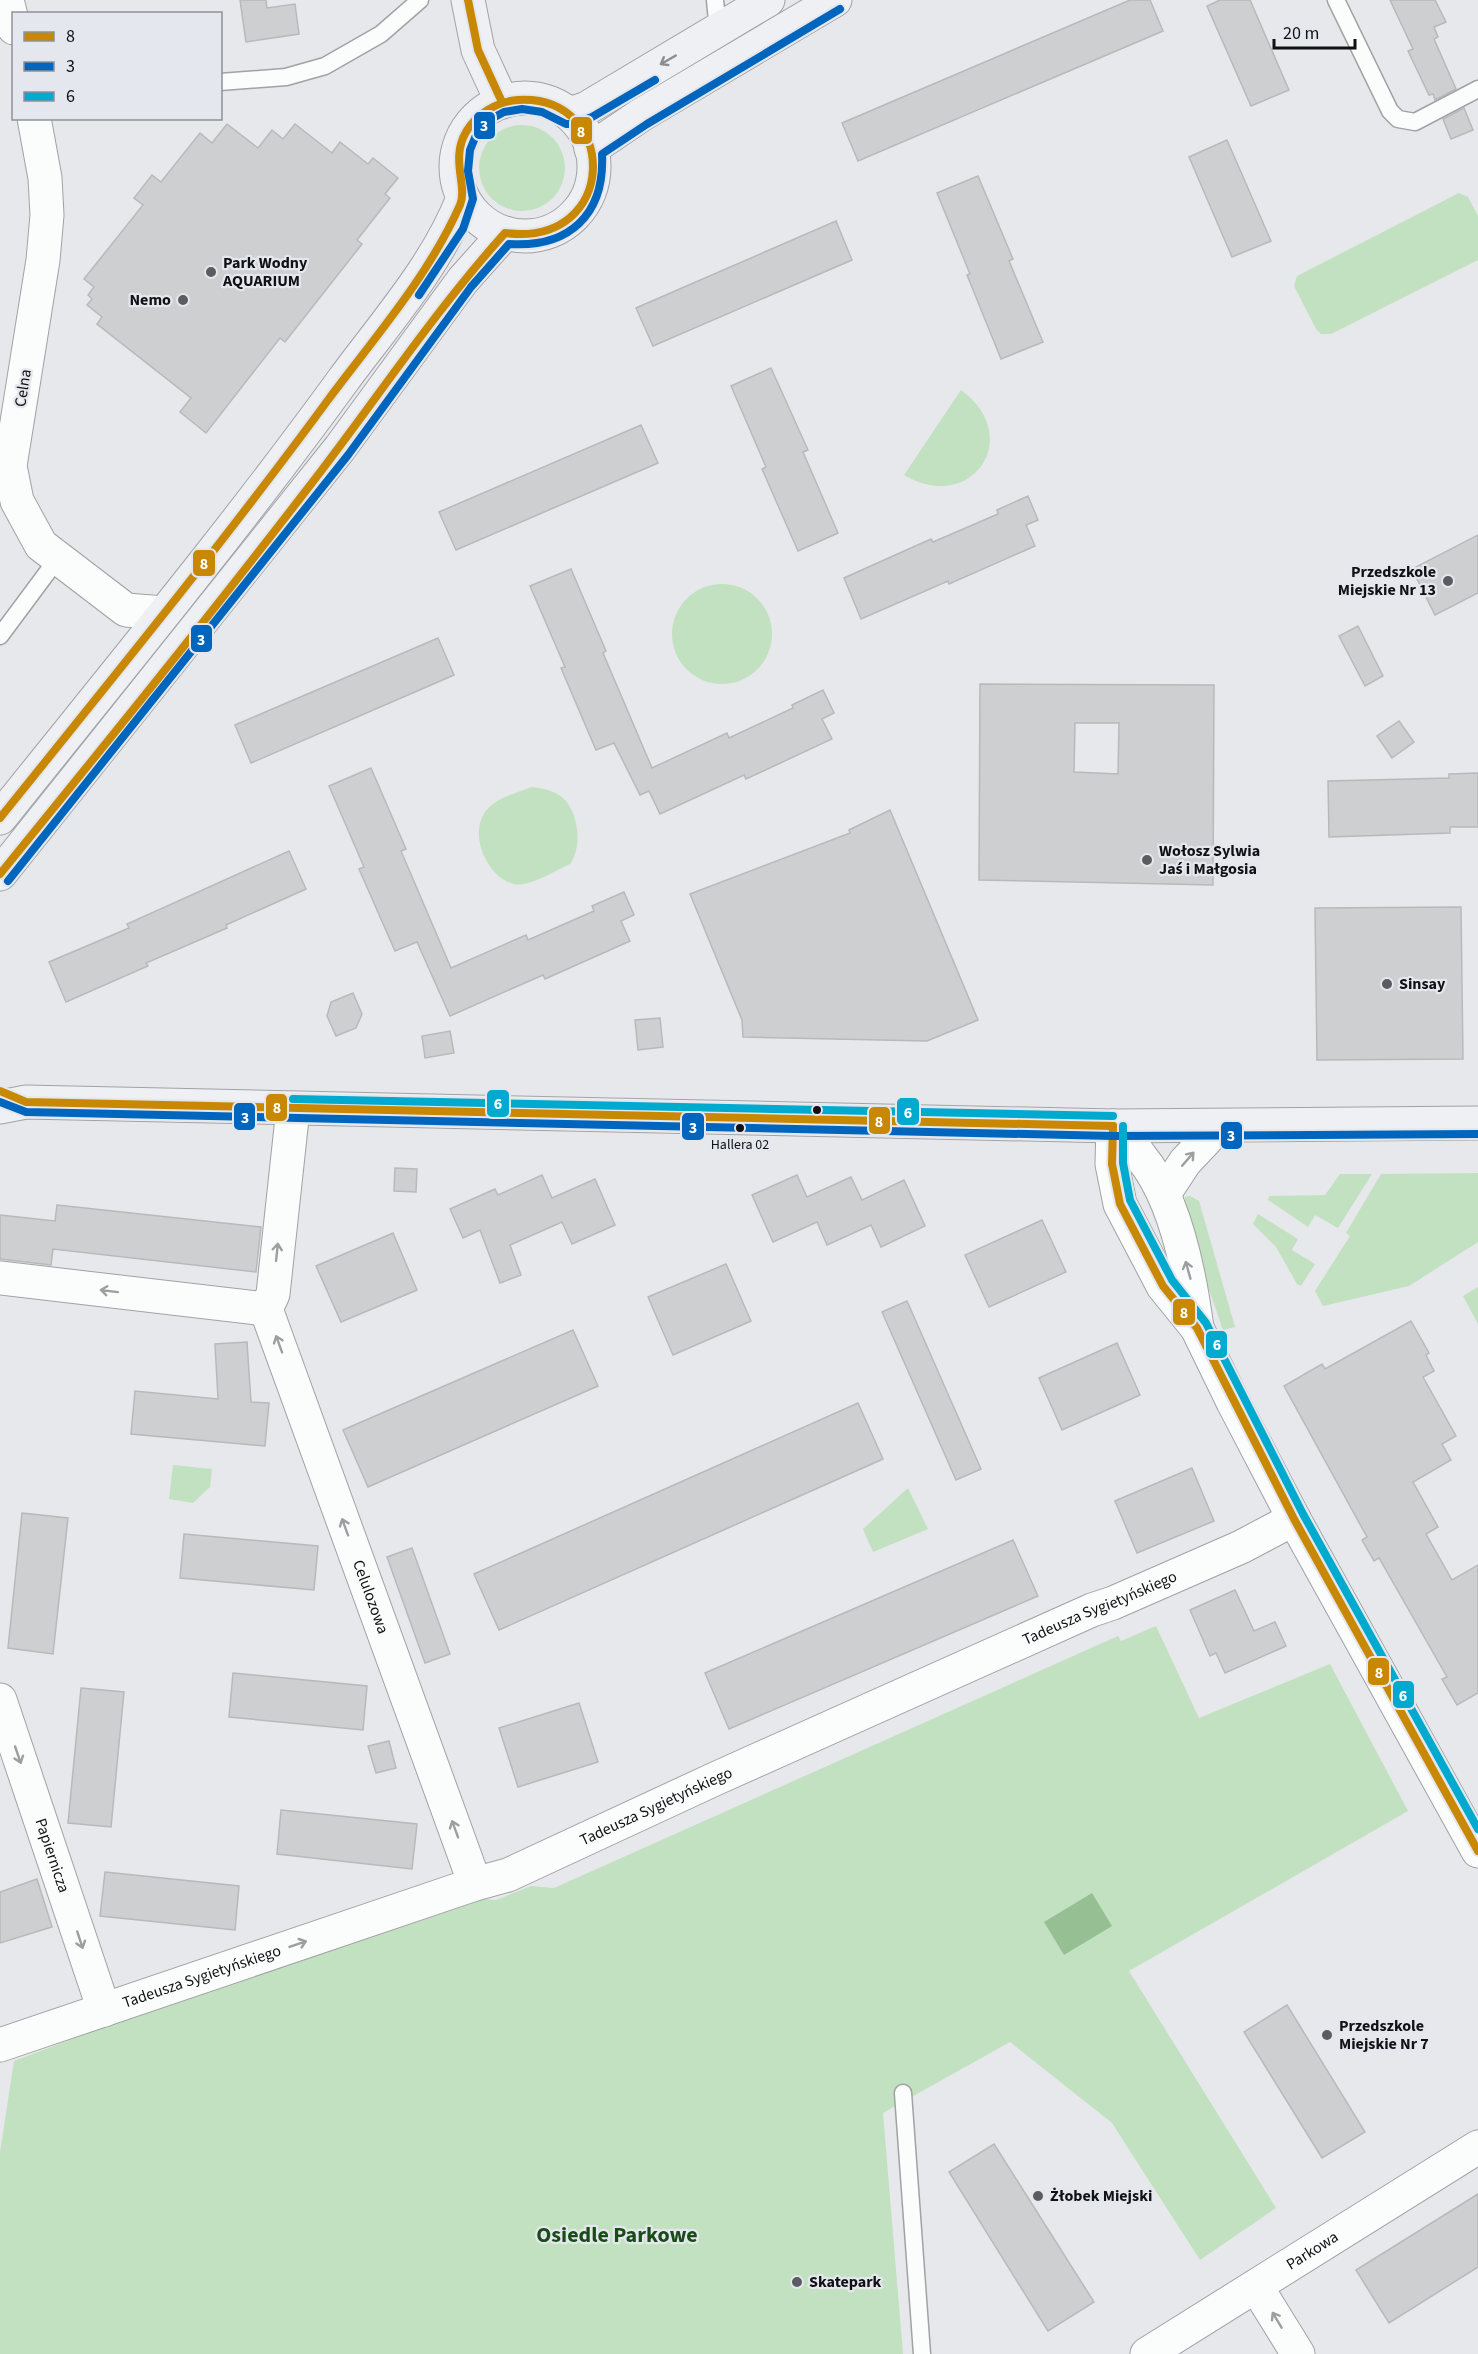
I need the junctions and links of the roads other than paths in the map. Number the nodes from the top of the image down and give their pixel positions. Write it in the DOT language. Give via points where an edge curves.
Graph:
graph roads {
  1 [pos="7,0"];
  2 [pos="420,0"];
  3 [pos="468,0"];
  4 [pos="768,0"];
  5 [pos="835,0"];
  6 [pos="1336,0"];
  7 [pos="716,16"];
  8 [pos="12,20"];
  9 [pos="222,82"];
  10 [pos="1478,89"];
  11 [pos="502,102"];
  12 [pos="570,114"];
  13 [pos="34,120"];
  14 [pos="591,149"];
  15 [pos="463,198"];
  16 [pos="505,232"];
  17 [pos="58,558"];
  18 [pos="126,610"];
  19 [pos="164,613"];
  20 [pos="0,636"];
  21 [pos="136,647"];
  22 [pos="0,818"];
  23 [pos="0,874"];
  24 [pos="9,1100"];
  25 [pos="293,1109"];
  26 [pos="1478,1123"];
  27 [pos="1113,1126"];
  28 [pos="1218,1127"];
  29 [pos="1164,1194"];
  30 [pos="0,1278"];
  31 [pos="266,1309"];
  32 [pos="1197,1328"];
  33 [pos="1294,1519"];
  34 [pos="0,1700"];
  35 [pos="1478,1851"];
  36 [pos="475,1884"];
  37 [pos="104,2010"];
  38 [pos="0,2045"];
  39 [pos="903,2093"];
  40 [pos="1478,2147"];
  41 [pos="1256,2286"];
  42 [pos="922,2354"];
  43 [pos="1147,2354"];
  44 [pos="1298,2354"];
  1 -- 8 [label="street"];
  2 -- 9 [label="lane" via="381,34 325,66 286,77"];
  3 -- 11 [label="main road" via="478,50"];
  4 -- 7 [label="main road"];
  5 -- 14 [label="main road"];
  6 -- 10 [label="lane" via="1390,111 1398,119 1415,122"];
  7 -- 12 [label="main road, one-way" via="587,108"];
  11 -- 12 [label="main road" via="537,99"];
  11 -- 15 [label="main road" via="470,124 461,141 456,160"];
  12 -- 14 [label="main road"];
  13 -- 17 [label="street, Celna" via="47,214 10,466 17,501 30,528 41,545"];
  14 -- 16 [label="main road" via="592,185 573,216 541,234"];
  15 -- 16 [label="main road" via="488,225"];
  15 -- 19 [label="main road" via="453,225 432,259 318,415"];
  16 -- 23 [label="main road" via="463,280 325,466"];
  17 -- 18 [label="street, Celna"];
  17 -- 20 [label="lane"];
  18 -- 19 [label="street"];
  18 -- 21 [label="street"];
  19 -- 21 [label="main road"];
  21 -- 22 [label="main road"];
  24 -- 25 [label="main road"];
  25 -- 27 [label="main road"];
  31 -- 25 [label="street, one-way" via="273,1294"];
  26 -- 28 [label="main road"];
  27 -- 28 [label="main road"];
  27 -- 29 [label="street" via="1142,1158"];
  27 -- 32 [label="street" via="1112,1164 1120,1204 1163,1286"];
  29 -- 28 [label="street, one-way" via="1185,1162"];
  32 -- 29 [label="street, one-way" via="1191,1277"];
  31 -- 30 [label="street, one-way"];
  36 -- 31 [label="street, Celulozowa, one-way"];
  32 -- 33 [label="street"];
  33 -- 35 [label="street"];
  33 -- 36 [label="street, Tadeusza Sygietyńskiego" via="1241,1547 1092,1610 508,1875"];
  34 -- 37 [label="street, Papiernicza, one-way"];
  37 -- 36 [label="street, Tadeusza Sygietyńskiego, one-way"];
  37 -- 38 [label="street, Tadeusza Sygietyńskiego"];
  39 -- 42 [label="lane"];
  40 -- 41 [label="street, Parkowa"];
  41 -- 43 [label="street, Parkowa"];
  44 -- 41 [label="street, one-way"];
}
